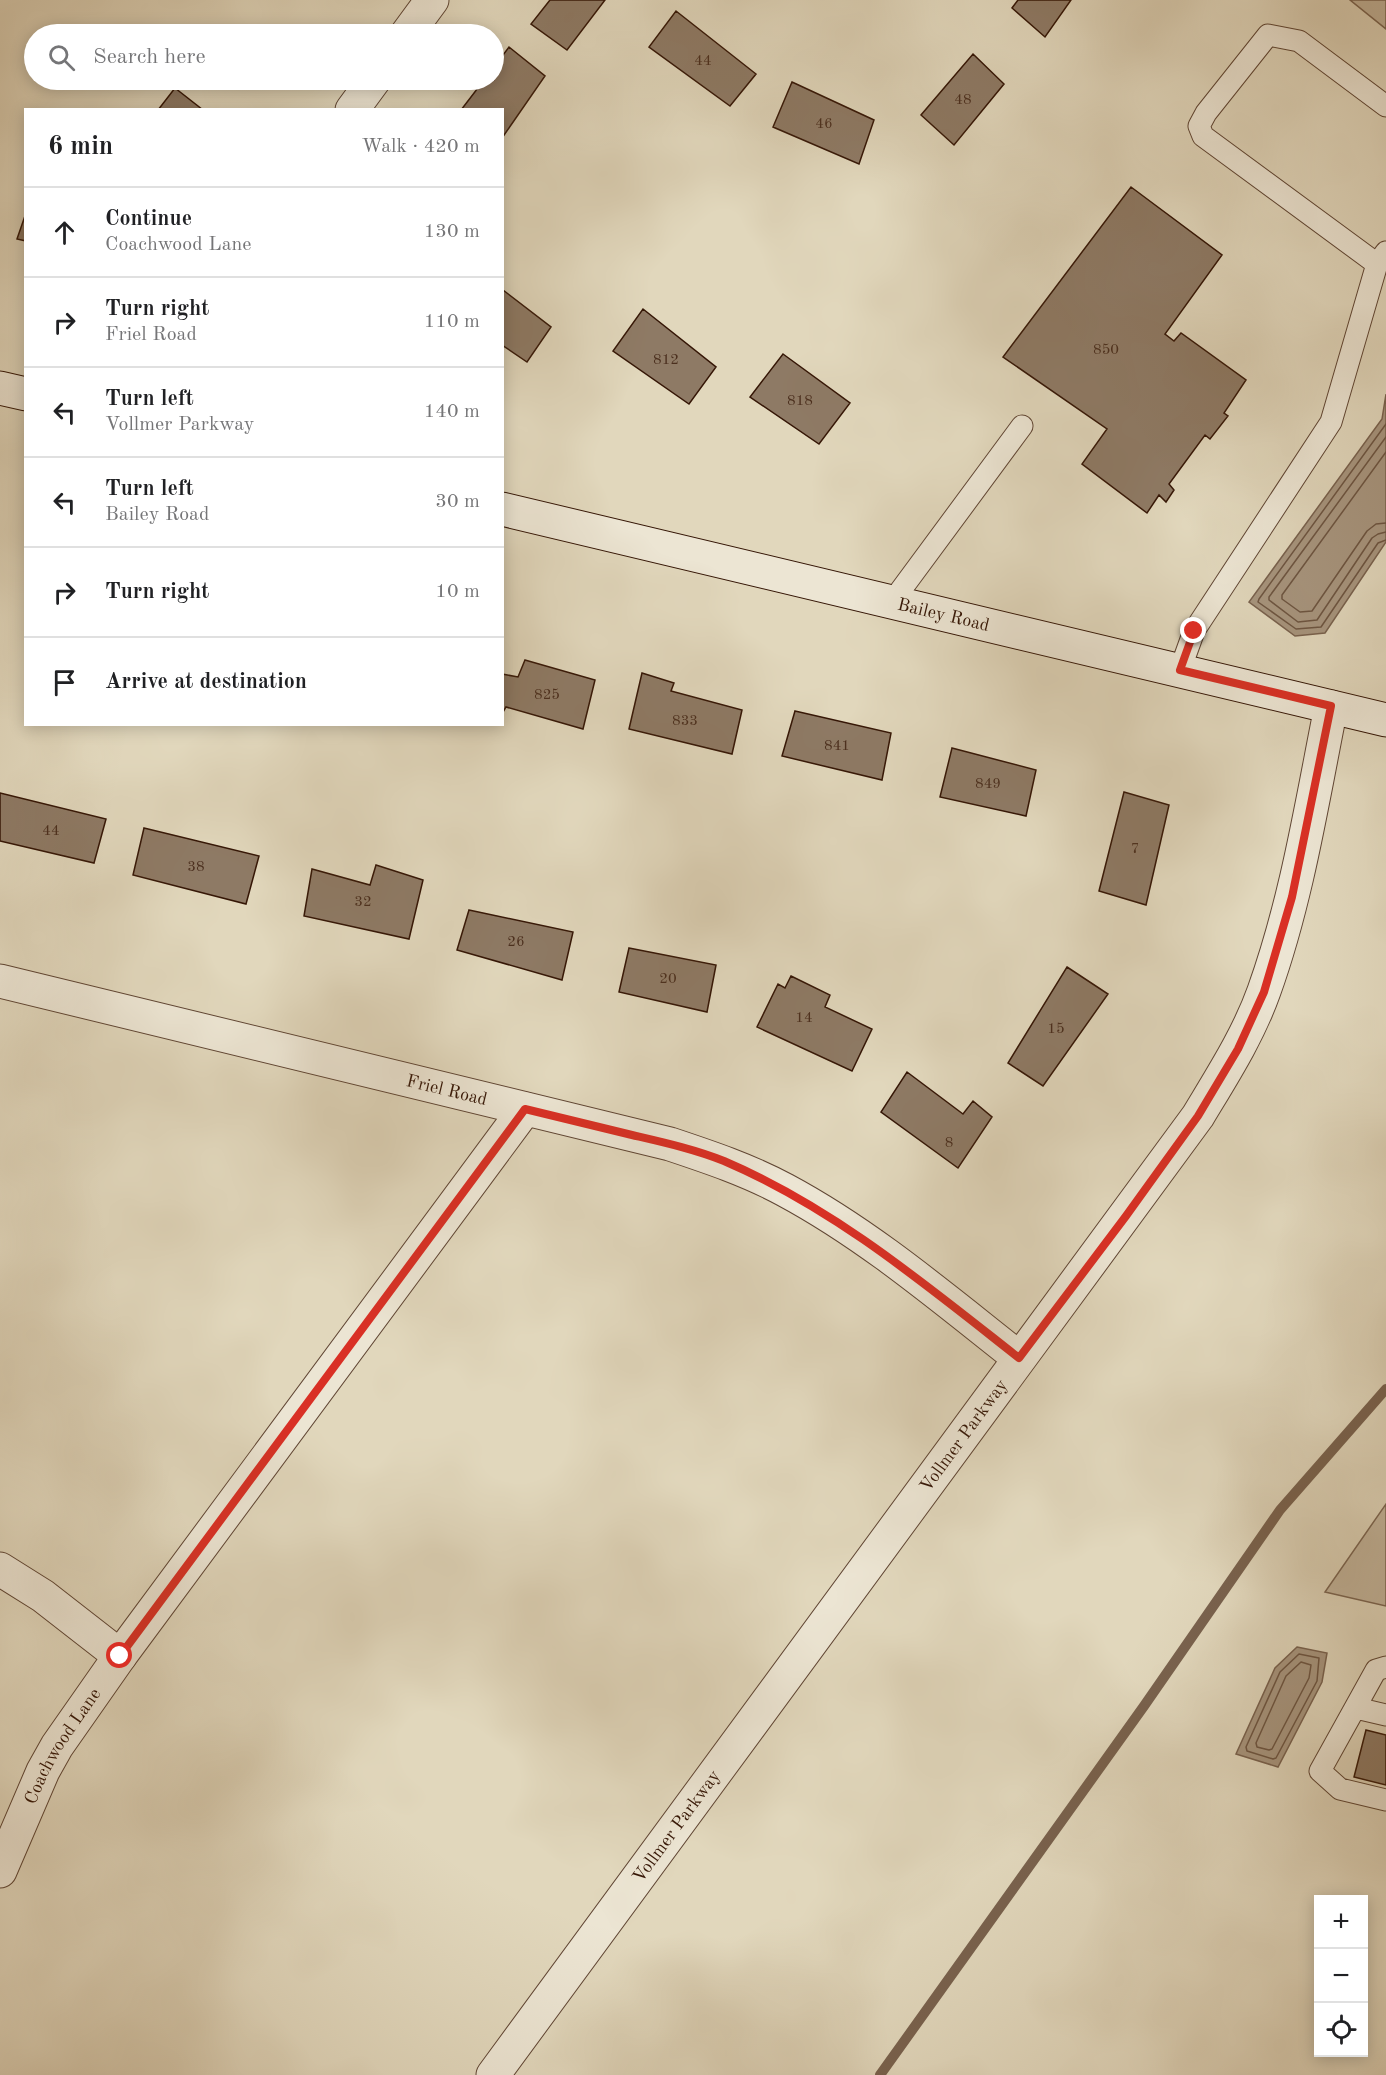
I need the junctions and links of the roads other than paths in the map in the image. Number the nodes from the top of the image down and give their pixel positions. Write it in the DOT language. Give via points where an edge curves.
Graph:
graph roads {
  1 [pos="432,0"];
  2 [pos="414,24"];
  3 [pos="367,90"];
  4 [pos="1386,106"];
  5 [pos="353,108"];
  6 [pos="1382,258"];
  7 [pos="0,388"];
  8 [pos="24,394"];
  9 [pos="1022,426"];
  10 [pos="504,509"];
  11 [pos="892,602"];
  12 [pos="1180,670"];
  13 [pos="1331,706"];
  14 [pos="1386,720"];
  15 [pos="0,981"];
  16 [pos="525,1109"];
  17 [pos="1019,1358"];
  18 [pos="0,1569"];
  19 [pos="120,1656"];
  20 [pos="1386,1667"];
  21 [pos="1356,1708"];
  22 [pos="1386,1715"];
  23 [pos="1386,1800"];
  24 [pos="0,1871"];
  25 [pos="493,2075"];
  1 -- 2 [label="street"];
  3 -- 5 [label="street"];
  4 -- 6 [label="lane" via="1299,41 1268,35 1199,126 1203,136"];
  6 -- 12 [label="lane" via="1331,422 1194,631"];
  7 -- 8 [label="street"];
  9 -- 11 [label="lane"];
  10 -- 11 [label="street, Bailey Road"];
  11 -- 12 [label="street, Bailey Road"];
  12 -- 13 [label="street, Bailey Road"];
  13 -- 14 [label="street, Bailey Road"];
  13 -- 17 [label="street, Vollmer Parkway" via="1292,897 1264,992 1238,1049 1198,1116"];
  15 -- 16 [label="street, Friel Road"];
  16 -- 17 [label="street, Friel Road" via="670,1144 722,1161 785,1190 897,1264"];
  16 -- 19 [label="street, Coachwood Lane"];
  17 -- 25 [label="street, Vollmer Parkway"];
  18 -- 19 [label="street" via="43,1596"];
  19 -- 24 [label="street, Coachwood Lane" via="43,1771"];
  20 -- 21 [label="lane" via="1376,1670"];
  21 -- 22 [label="lane"];
  21 -- 23 [label="lane" via="1320,1771 1340,1789"];
}
